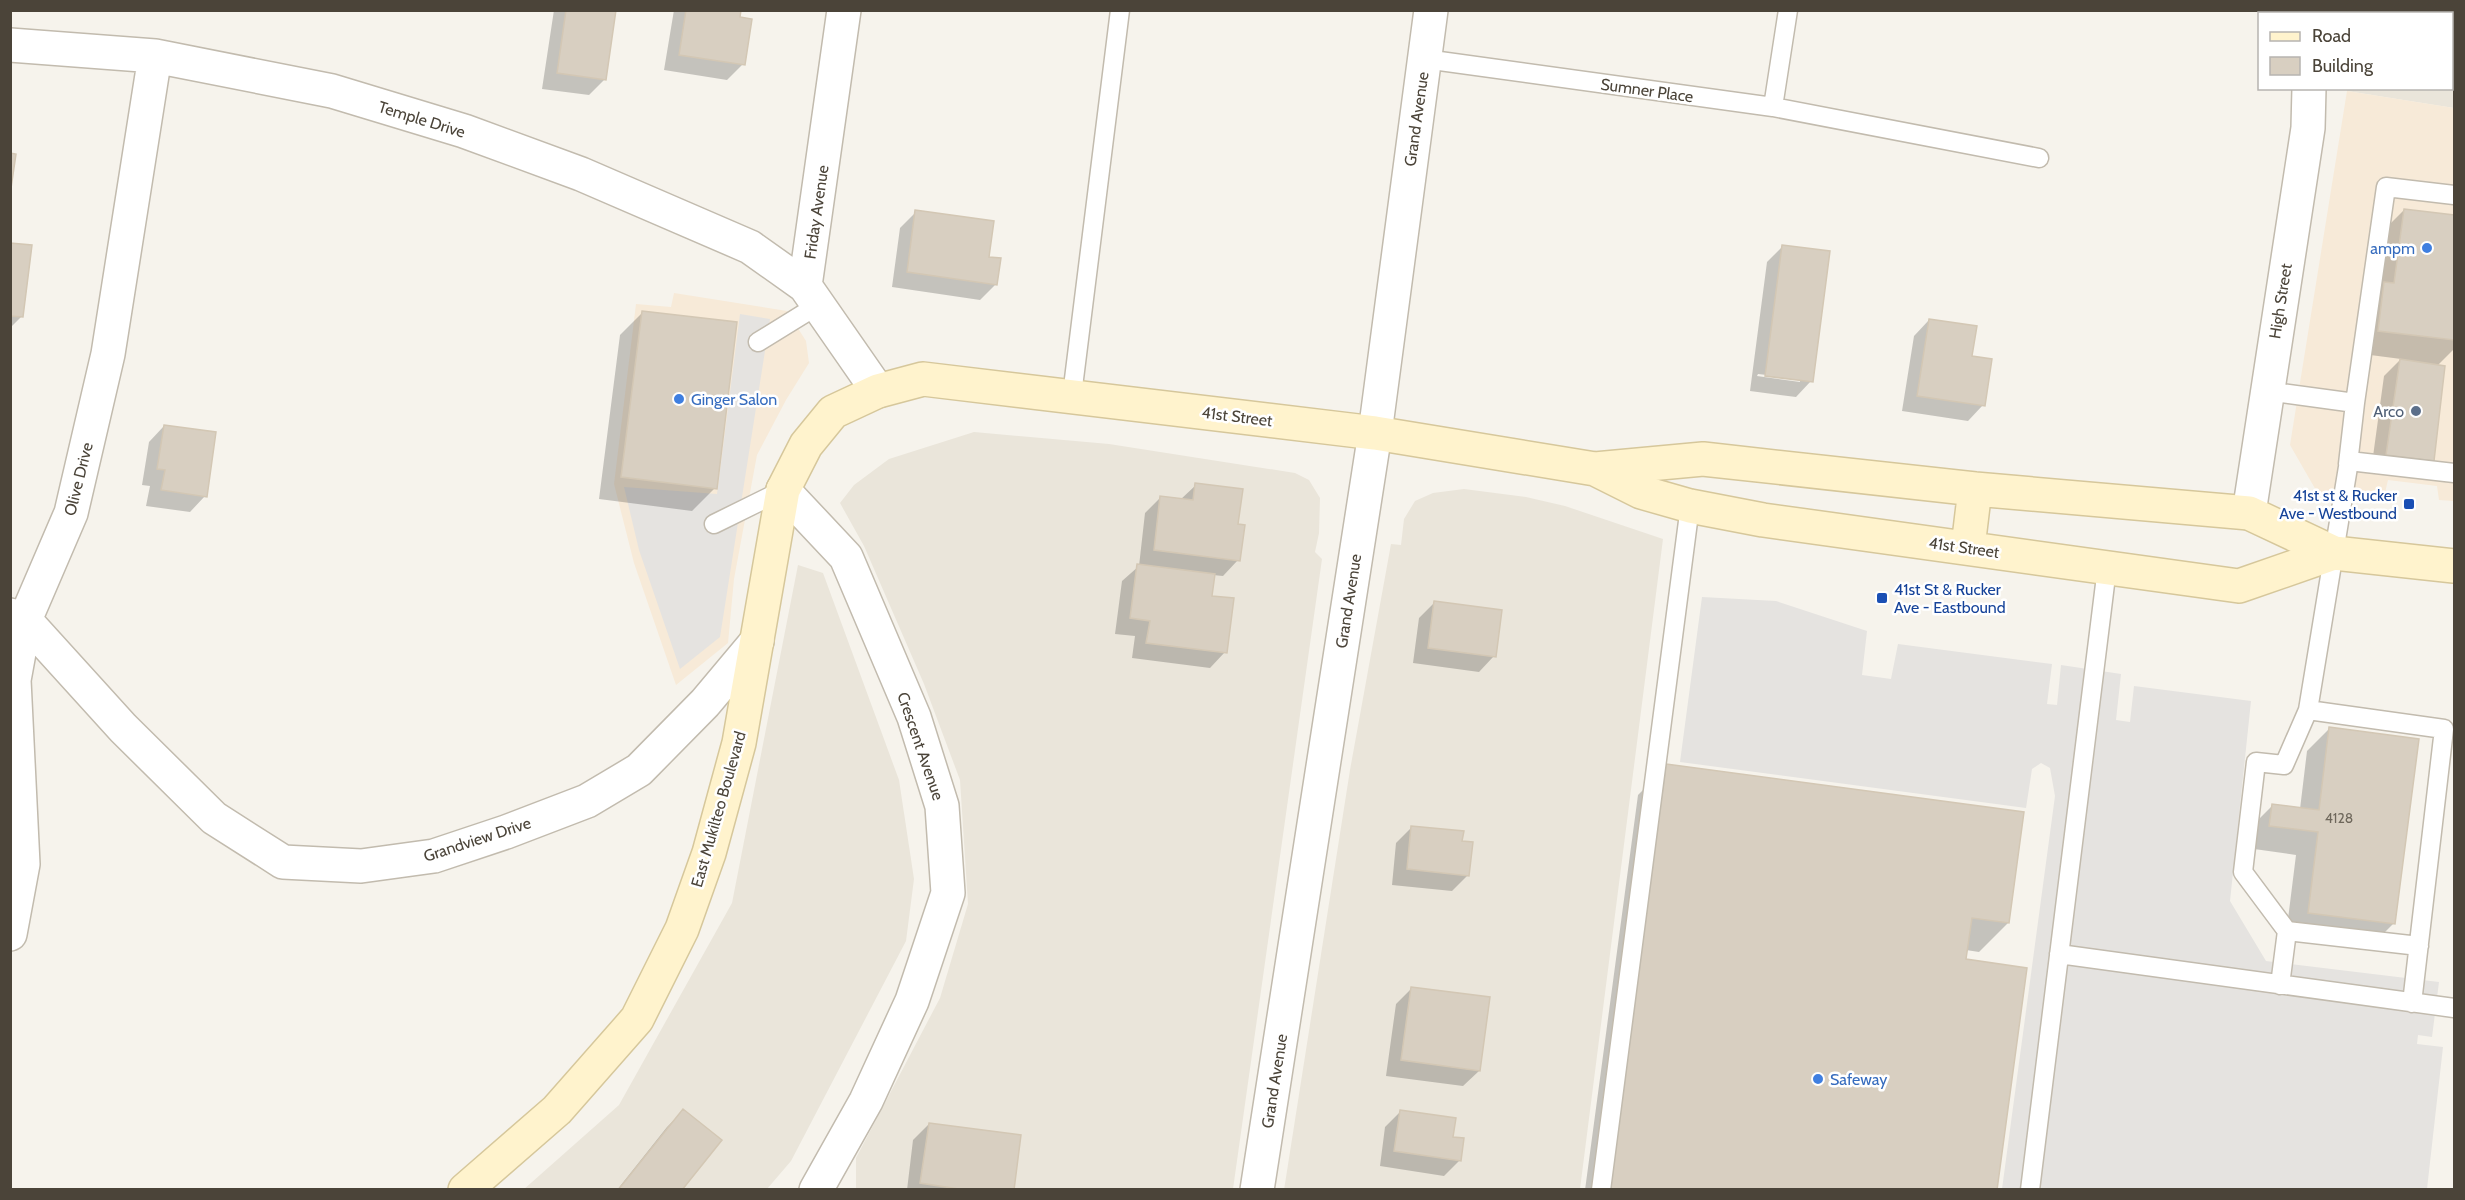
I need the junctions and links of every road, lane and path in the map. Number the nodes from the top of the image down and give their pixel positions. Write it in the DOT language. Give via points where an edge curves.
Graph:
graph roads {
  1 [pos="844,10"];
  2 [pos="1120,10"];
  3 [pos="1431,10"];
  4 [pos="1788,10"];
  5 [pos="10,45"];
  6 [pos="155,56"];
  7 [pos="1425,58"];
  8 [pos="2309,90"];
  9 [pos="1773,107"];
  10 [pos="2039,158"];
  11 [pos="2454,195"];
  12 [pos="812,295"];
  13 [pos="758,342"];
  14 [pos="878,391"];
  15 [pos="2266,391"];
  16 [pos="1072,395"];
  17 [pos="2355,402"];
  18 [pos="1375,433"];
  19 [pos="2348,464"];
  20 [pos="1595,470"];
  21 [pos="2454,474"];
  22 [pos="1975,489"];
  23 [pos="783,490"];
  24 [pos="1690,506"];
  25 [pos="2249,513"];
  26 [pos="714,524"];
  27 [pos="1968,547"];
  28 [pos="2334,553"];
  29 [pos="2454,566"];
  30 [pos="2107,568"];
  31 [pos="18,617"];
  32 [pos="757,641"];
  33 [pos="2308,710"];
  34 [pos="2287,931"];
  35 [pos="10,934"];
  36 [pos="2419,946"];
  37 [pos="2059,954"];
  38 [pos="2280,984"];
  39 [pos="2412,1003"];
  40 [pos="2454,1008"];
  41 [pos="465,1190"];
  42 [pos="816,1190"];
  43 [pos="1257,1190"];
  44 [pos="1601,1190"];
  45 [pos="2030,1190"];
  1 -- 12 [label="street, Friday Avenue"];
  2 -- 16 [label="lane"];
  3 -- 7 [label="street, Grand Avenue"];
  4 -- 9 [label="lane"];
  5 -- 6 [label="street, Temple Drive"];
  6 -- 12 [label="street, Temple Drive" via="332,90 464,131 581,174 750,247"];
  6 -- 31 [label="street, Olive Drive" via="110,342 71,513"];
  7 -- 9 [label="lane, Sumner Place"];
  7 -- 18 [label="street, Grand Avenue"];
  8 -- 15 [label="street, High Street" via="2308,128"];
  9 -- 10 [label="lane, Sumner Place"];
  11 -- 17 [label="lane" via="2385,188"];
  12 -- 13 [label="lane"];
  12 -- 14 [label="street"];
  14 -- 16 [label="main road, 41st Street" via="923,379"];
  14 -- 23 [label="main road, East Mukilteo Boulevard" via="833,412 806,445"];
  15 -- 17 [label="lane"];
  15 -- 25 [label="street, High Street"];
  16 -- 18 [label="main road, 41st Street"];
  17 -- 19 [label="lane"];
  18 -- 20 [label="main road, 41st Street"];
  18 -- 43 [label="street, Grand Avenue"];
  19 -- 21 [label="lane" via="2349,461"];
  19 -- 28 [label="lane"];
  20 -- 22 [label="main road, 41st Street" via="1703,459"];
  20 -- 24 [label="main road, 41st Street" via="1641,492"];
  22 -- 25 [label="main road, 41st Street"];
  22 -- 27 [label="main road"];
  23 -- 26 [label="lane"];
  23 -- 32 [label="main road, East Mukilteo Boulevard"];
  23 -- 42 [label="street, Crescent Avenue" via="846,557 914,717 942,806 948,893 912,1001 866,1101"];
  24 -- 27 [label="main road, 41st Street" via="1763,520"];
  24 -- 44 [label="lane"];
  25 -- 28 [label="main road, 41st Street"];
  27 -- 30 [label="main road, 41st Street"];
  28 -- 29 [label="main road, 41st Street"];
  28 -- 30 [label="main road, 41st Street" via="2239,586"];
  28 -- 33 [label="lane"];
  30 -- 37 [label="lane"];
  31 -- 32 [label="street, Grandview Drive" via="214,818 283,862 361,867 434,856 587,801 639,770 705,703"];
  31 -- 35 [label="street, Olive Drive" via="14,680 23,864"];
  32 -- 41 [label="main road, East Mukilteo Boulevard" via="739,743 709,853 682,929 637,1019 557,1110"];
  33 -- 34 [label="lane" via="2284,765 2256,762 2243,872"];
  33 -- 36 [label="lane" via="2444,729"];
  34 -- 36 [label="lane"];
  34 -- 38 [label="lane"];
  36 -- 39 [label="lane"];
  37 -- 38 [label="lane"];
  37 -- 45 [label="lane"];
  38 -- 39 [label="lane"];
  39 -- 40 [label="lane"];
}
